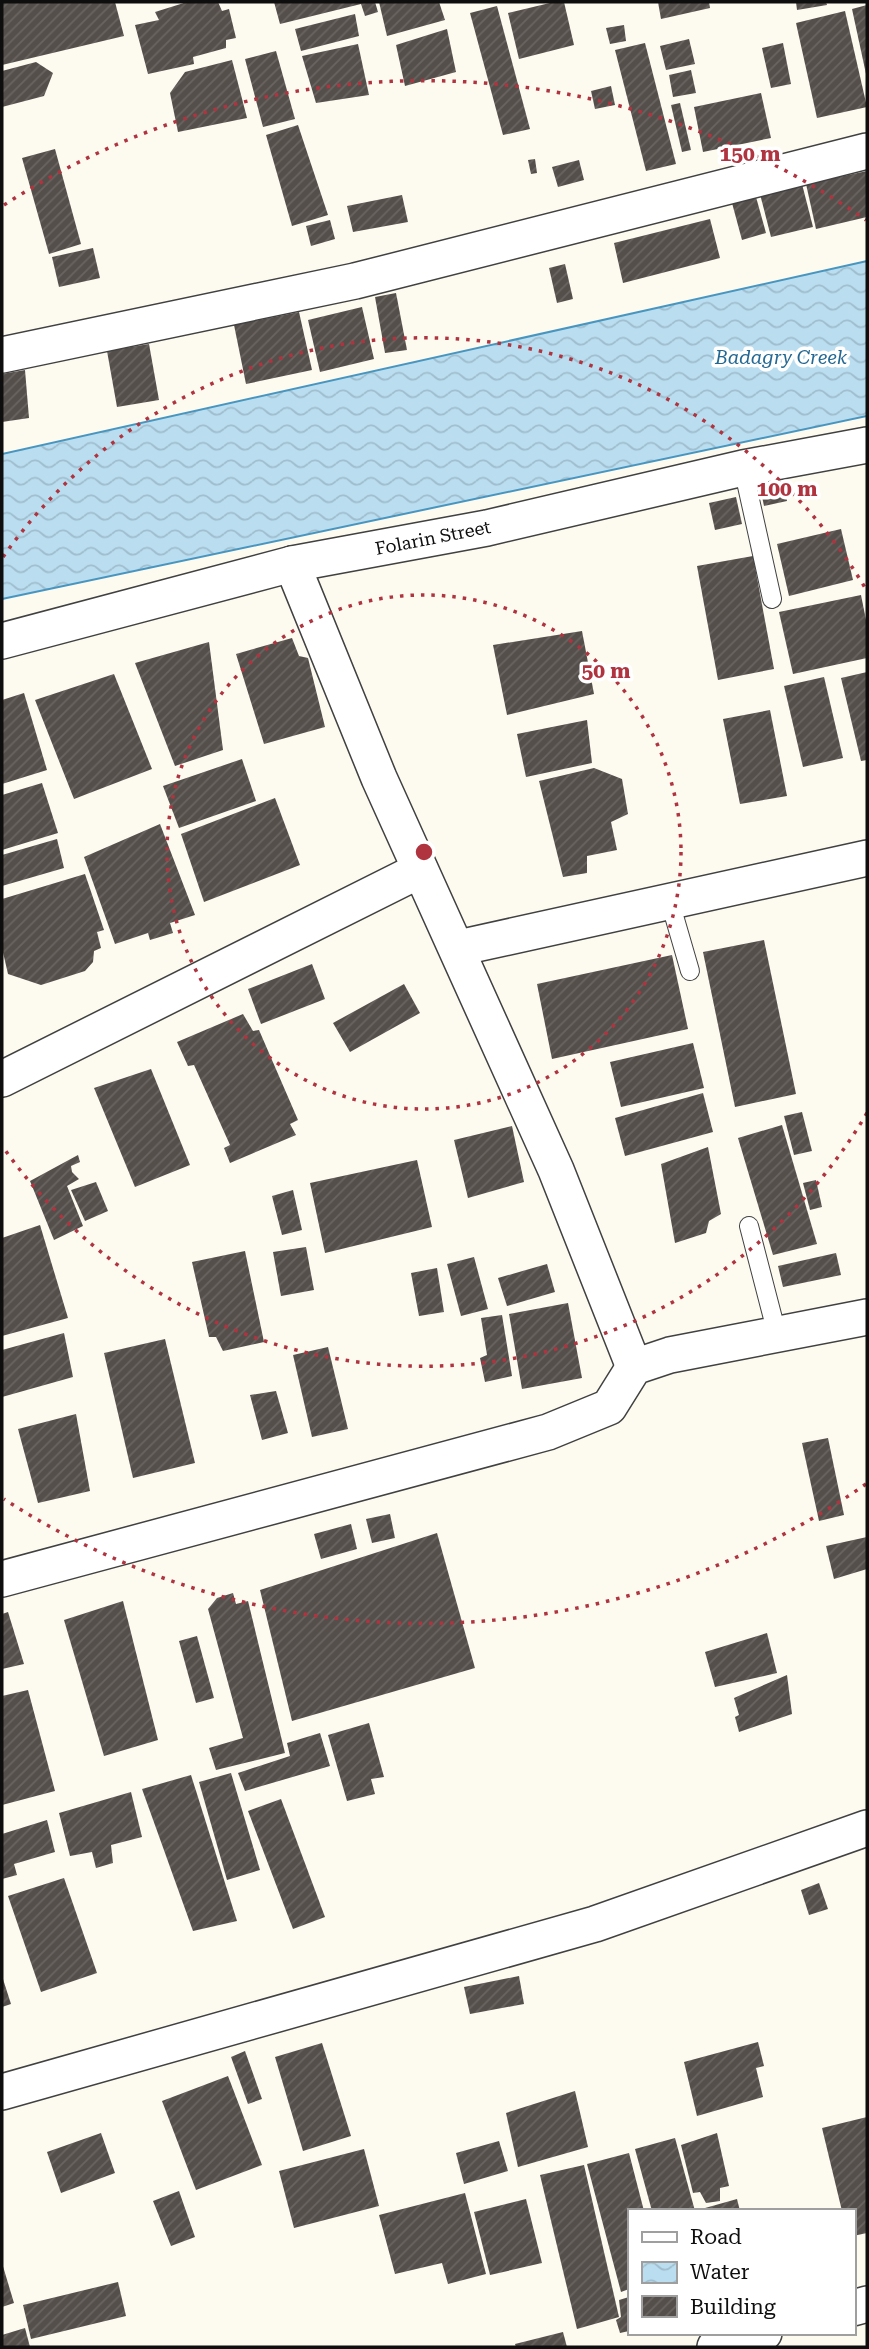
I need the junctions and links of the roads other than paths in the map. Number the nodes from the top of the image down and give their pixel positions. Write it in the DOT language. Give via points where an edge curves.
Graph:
graph roads {
  1 [pos="867,151"];
  2 [pos="4,348"];
  3 [pos="867,445"];
  4 [pos="743,468"];
  5 [pos="292,564"];
  6 [pos="772,599"];
  7 [pos="2,641"];
  8 [pos="867,858"];
  9 [pos="420,870"];
  10 [pos="670,902"];
  11 [pos="458,948"];
  12 [pos="690,971"];
  13 [pos="2,1079"];
  14 [pos="749,1226"];
  15 [pos="867,1317"];
  16 [pos="777,1334"];
  17 [pos="634,1367"];
  18 [pos="2,1579"];
  19 [pos="867,1828"];
  20 [pos="2,2092"];
  21 [pos="757,2335"];
  22 [pos="715,2347"];
  1 -- 2 [label="street" via="355,281"];
  3 -- 4 [label="street, Folarin Street"];
  4 -- 5 [label="street, Folarin Street" via="487,528"];
  4 -- 6 [label="lane"];
  5 -- 7 [label="street, Folarin Street"];
  5 -- 9 [label="street"];
  8 -- 10 [label="street"];
  9 -- 11 [label="street"];
  9 -- 13 [label="street"];
  10 -- 11 [label="street"];
  10 -- 12 [label="lane"];
  11 -- 17 [label="street" via="556,1170"];
  14 -- 16 [label="lane"];
  15 -- 16 [label="street"];
  16 -- 17 [label="street" via="670,1355"];
  17 -- 18 [label="street" via="609,1407 548,1432"];
  19 -- 20 [label="street" via="595,1924"];
  21 -- 22 [label="street"];
}
